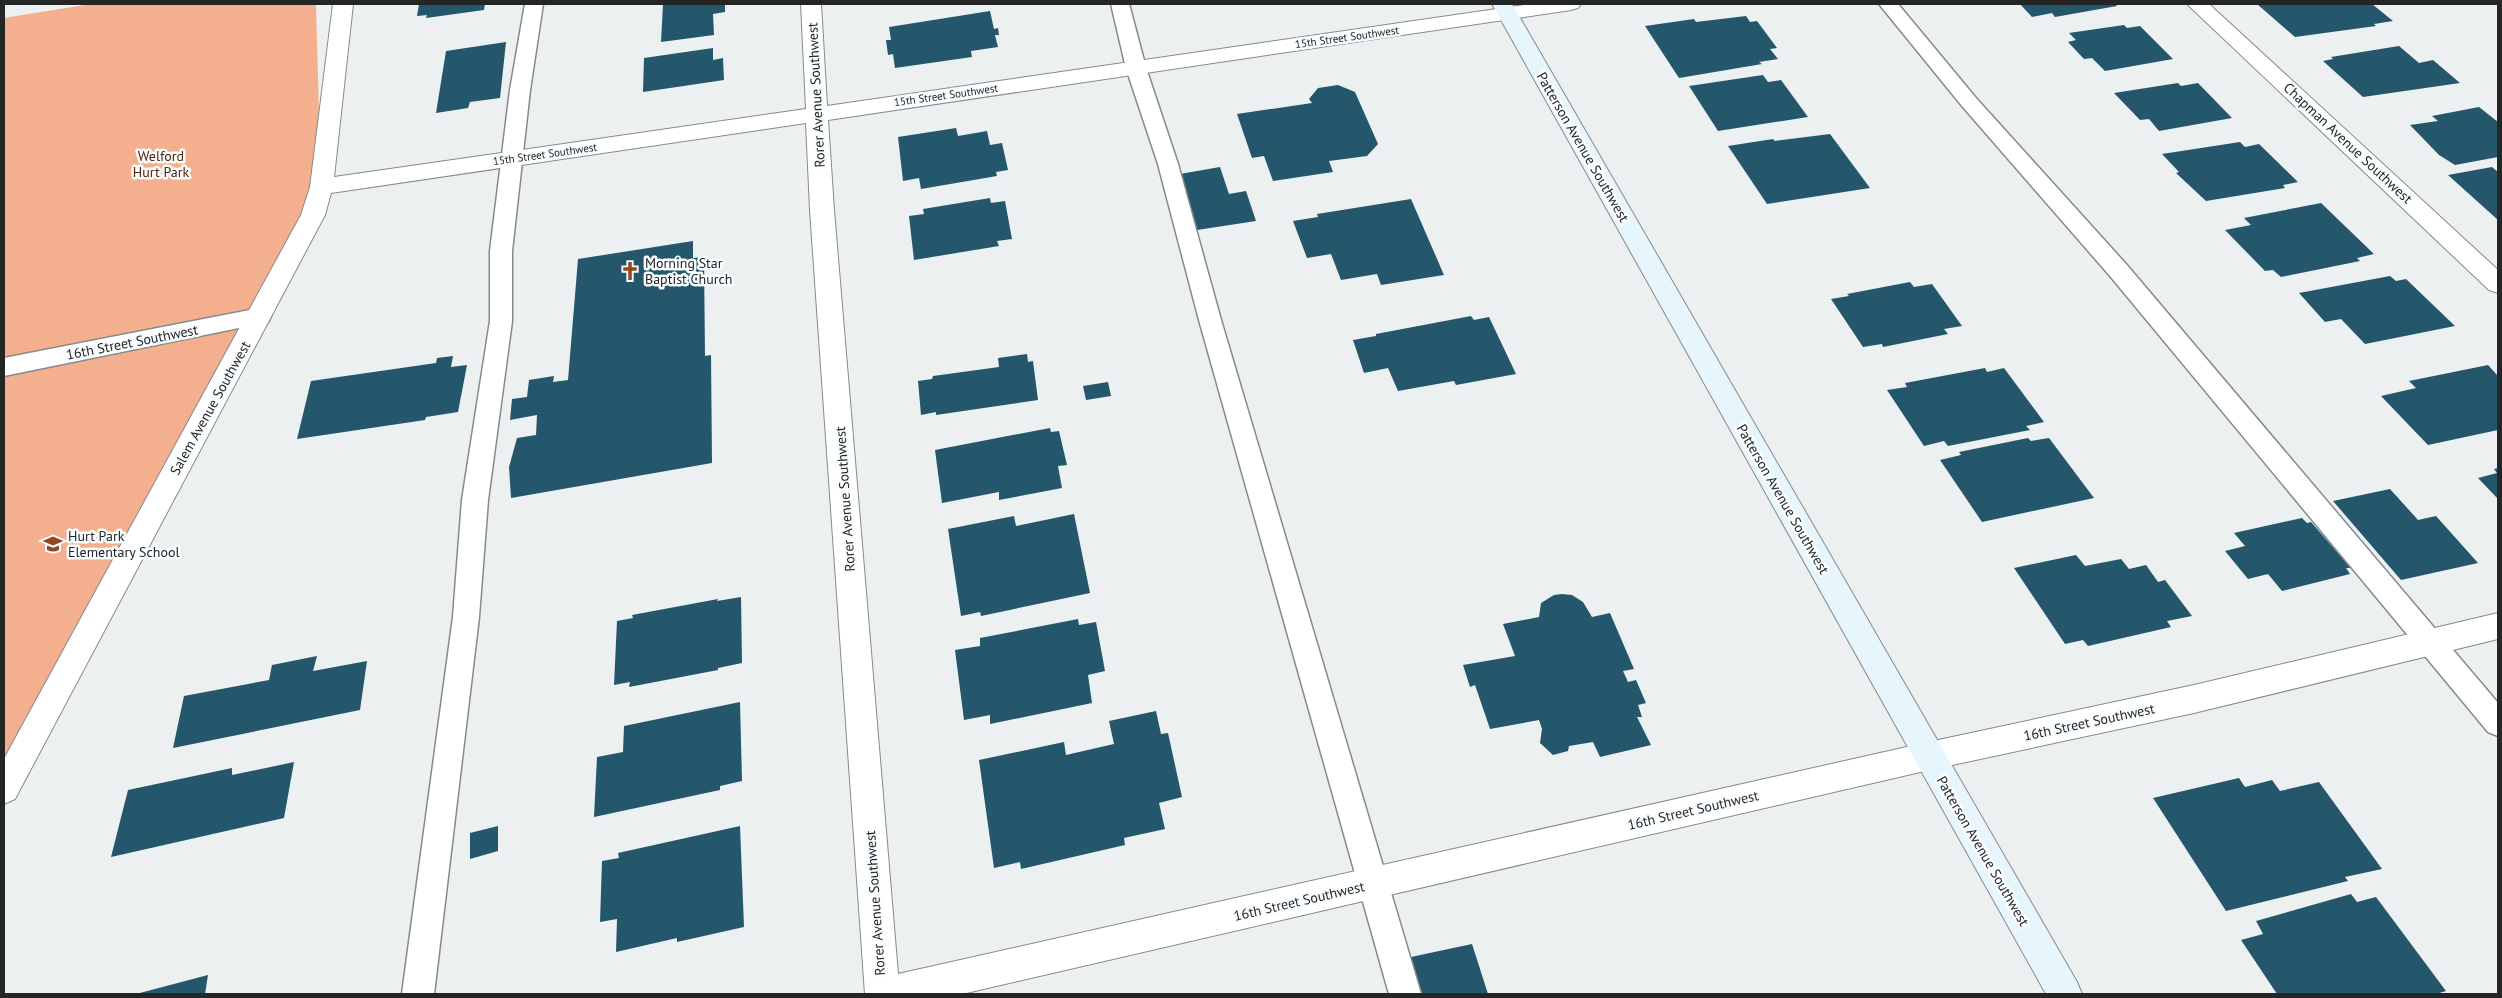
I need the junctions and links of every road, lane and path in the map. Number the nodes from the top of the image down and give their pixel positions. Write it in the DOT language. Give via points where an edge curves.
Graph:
graph roads {
  1 [pos="343,4"];
  2 [pos="534,4"];
  3 [pos="810,4"];
  4 [pos="1120,4"];
  5 [pos="1571,4"];
  6 [pos="1888,4"];
  7 [pos="2197,4"];
  8 [pos="1504,8"];
  9 [pos="1136,68"];
  10 [pos="818,114"];
  11 [pos="513,159"];
  12 [pos="320,187"];
  13 [pos="2498,284"];
  14 [pos="260,316"];
  15 [pos="4,367"];
  16 [pos="2498,626"];
  17 [pos="2431,642"];
  18 [pos="2498,723"];
  19 [pos="1929,756"];
  20 [pos="4,789"];
  21 [pos="1373,884"];
  22 [pos="418,994"];
  23 [pos="882,994"];
  24 [pos="888,994"];
  25 [pos="1405,994"];
  26 [pos="2065,994"];
  1 -- 12 [label="street, Salem Avenue Southwest"];
  2 -- 11 [label="lane"];
  3 -- 10 [label="street, Rorer Avenue Southwest"];
  4 -- 9 [label="lane"];
  5 -- 8 [label="street, 15th Street Southwest"];
  6 -- 17 [label="lane" via="1969,102 2118,270"];
  7 -- 13 [label="street, Chapman Avenue Southwest"];
  8 -- 9 [label="street, 15th Street Southwest"];
  8 -- 19 [label="main road, Patterson Avenue Southwest"];
  9 -- 10 [label="street, 15th Street Southwest"];
  9 -- 21 [label="lane" via="1168,164"];
  10 -- 11 [label="street, 15th Street Southwest"];
  10 -- 23 [label="street, Rorer Avenue Southwest" via="822,210"];
  11 -- 12 [label="street, 15th Street Southwest"];
  11 -- 22 [label="lane" via="501,251 501,321 476,500 466,616"];
  12 -- 14 [label="street, Salem Avenue Southwest" via="313,215"];
  14 -- 15 [label="lane, 16th Street Southwest"];
  14 -- 20 [label="street, Salem Avenue Southwest"];
  16 -- 17 [label="street, 16th Street Southwest"];
  17 -- 18 [label="lane"];
  17 -- 19 [label="street, 16th Street Southwest" via="2194,699"];
  19 -- 21 [label="street, 16th Street Southwest"];
  19 -- 26 [label="main road, Patterson Avenue Southwest"];
  21 -- 24 [label="street, 16th Street Southwest"];
  21 -- 25 [label="lane"];
}
